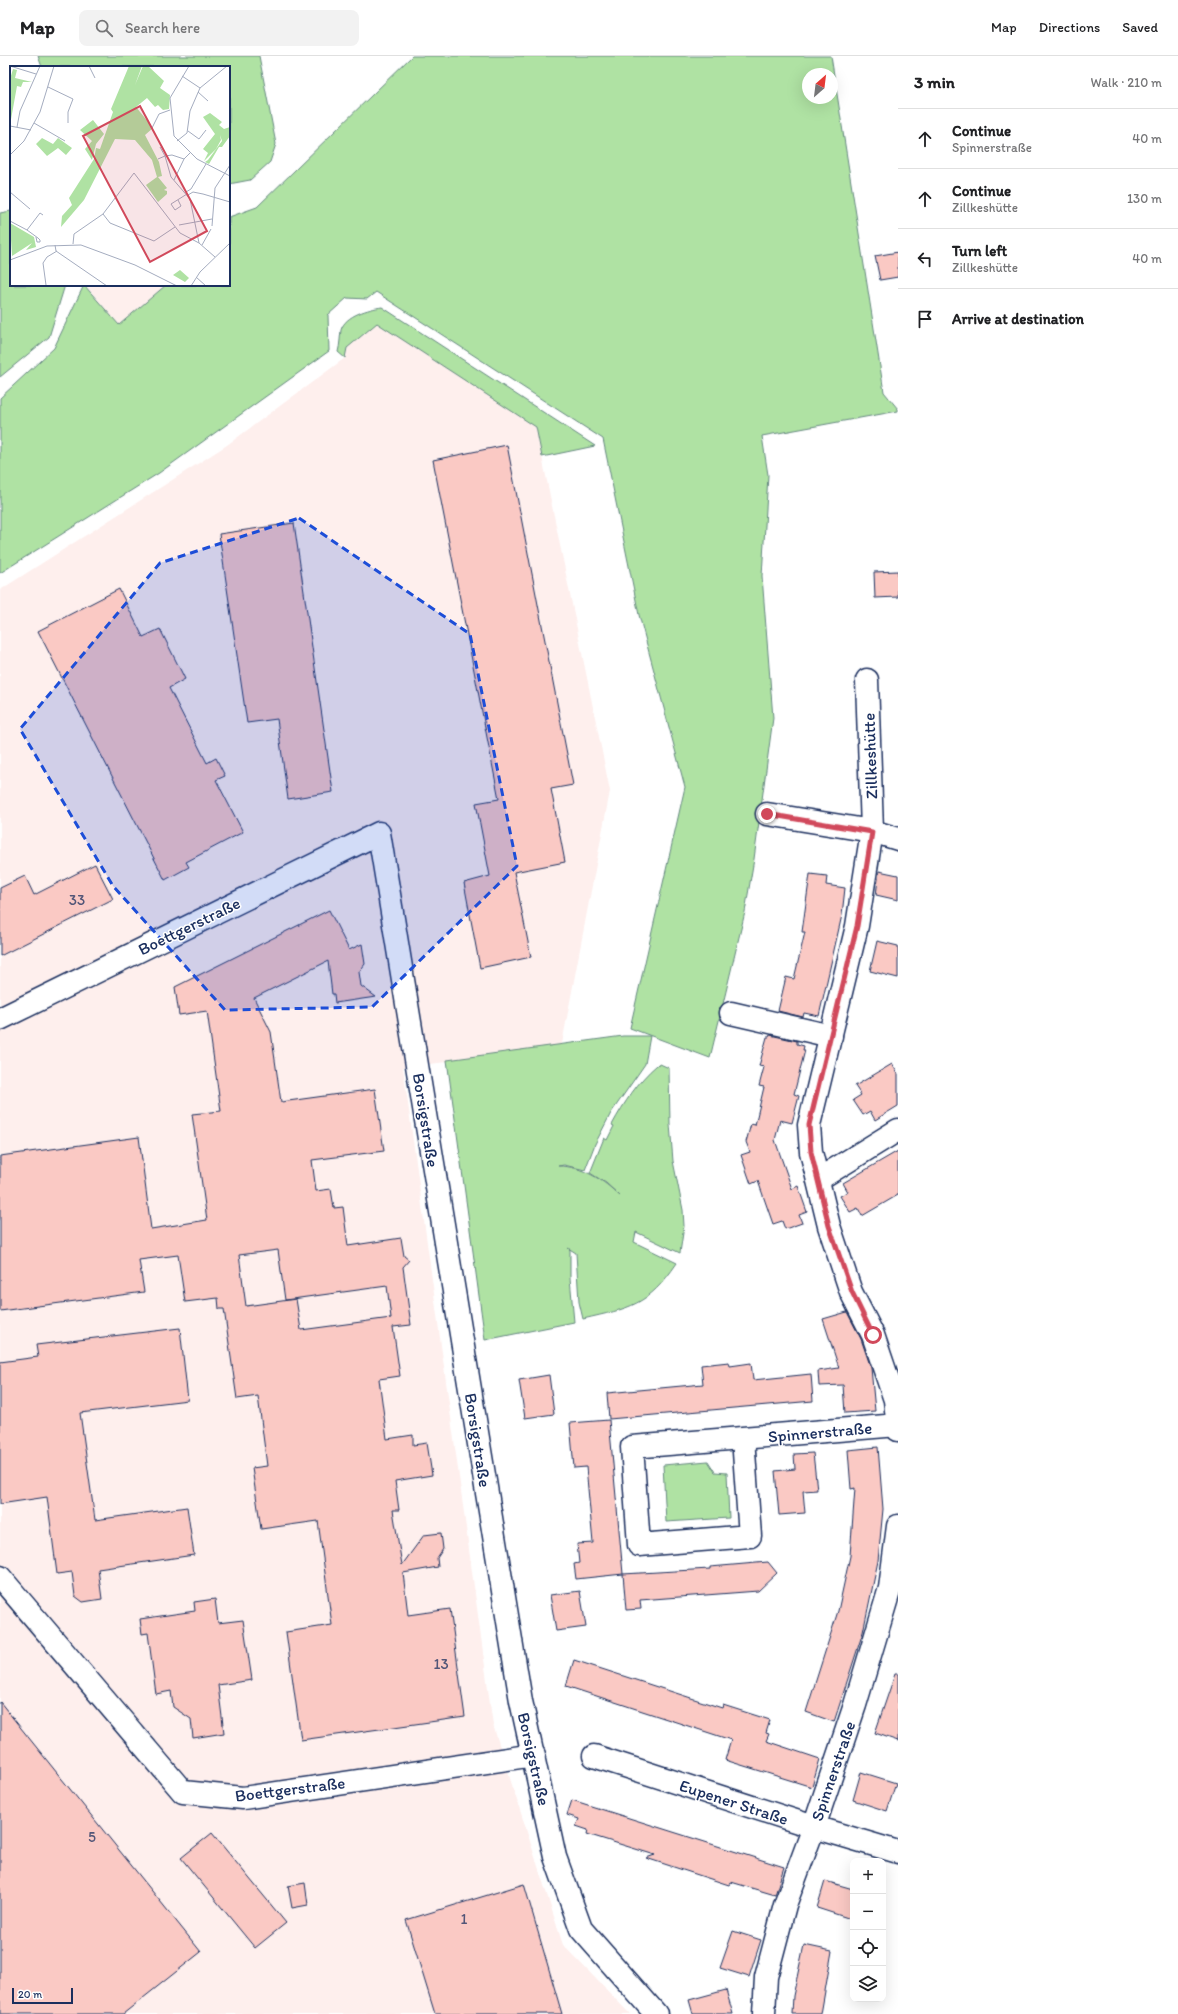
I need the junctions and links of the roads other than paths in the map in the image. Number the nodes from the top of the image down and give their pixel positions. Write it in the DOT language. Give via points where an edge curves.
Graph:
graph roads {
  1 [pos="866,680"];
  2 [pos="767,814"];
  3 [pos="872,832"];
  4 [pos="379,833"];
  5 [pos="898,839"];
  6 [pos="731,1013"];
  7 [pos="0,1020"];
  8 [pos="831,1036"];
  9 [pos="898,1130"];
  10 [pos="818,1179"];
  11 [pos="829,1226"];
  12 [pos="896,1400"];
  13 [pos="898,1425"];
  14 [pos="898,1430"];
  15 [pos="743,1438"];
  16 [pos="898,1526"];
  17 [pos="0,1577"];
  18 [pos="534,1755"];
  19 [pos="594,1756"];
  20 [pos="814,1827"];
  21 [pos="898,1852"];
  22 [pos="656,2014"];
  23 [pos="764,2014"];
  1 -- 3 [label="street, Zillkeshütte"];
  2 -- 3 [label="street"];
  3 -- 5 [label="street"];
  3 -- 8 [label="street, Zillkeshütte" via="857,926"];
  4 -- 7 [label="street, Boettgerstraße"];
  4 -- 18 [label="street, Borsigstraße" via="520,1701"];
  6 -- 8 [label="street"];
  8 -- 10 [label="street, Zillkeshütte" via="809,1125 811,1152"];
  9 -- 10 [label="street"];
  10 -- 11 [label="street, Zillkeshütte"];
  11 -- 12 [label="street, Spinnerstraße" via="852,1292 873,1335"];
  12 -- 13 [label="street, Spinnerstraße"];
  13 -- 14 [label="street, Spinnerstraße"];
  13 -- 15 [label="street, Spinnerstraße"];
  15 -- 15 [label="street, Spinnerstraße" via="632,1447 639,1545 750,1536"];
  16 -- 20 [label="street, Spinnerstraße" via="890,1588 855,1705"];
  17 -- 18 [label="street, Boettgerstraße" via="183,1792 243,1798"];
  18 -- 22 [label="street, Borsigstraße" via="555,1857 581,1929"];
  19 -- 20 [label="street, Eupener Straße"];
  20 -- 21 [label="street, Eupener Straße"];
  20 -- 23 [label="street, Spinnerstraße" via="783,1912 766,1977"];
}
